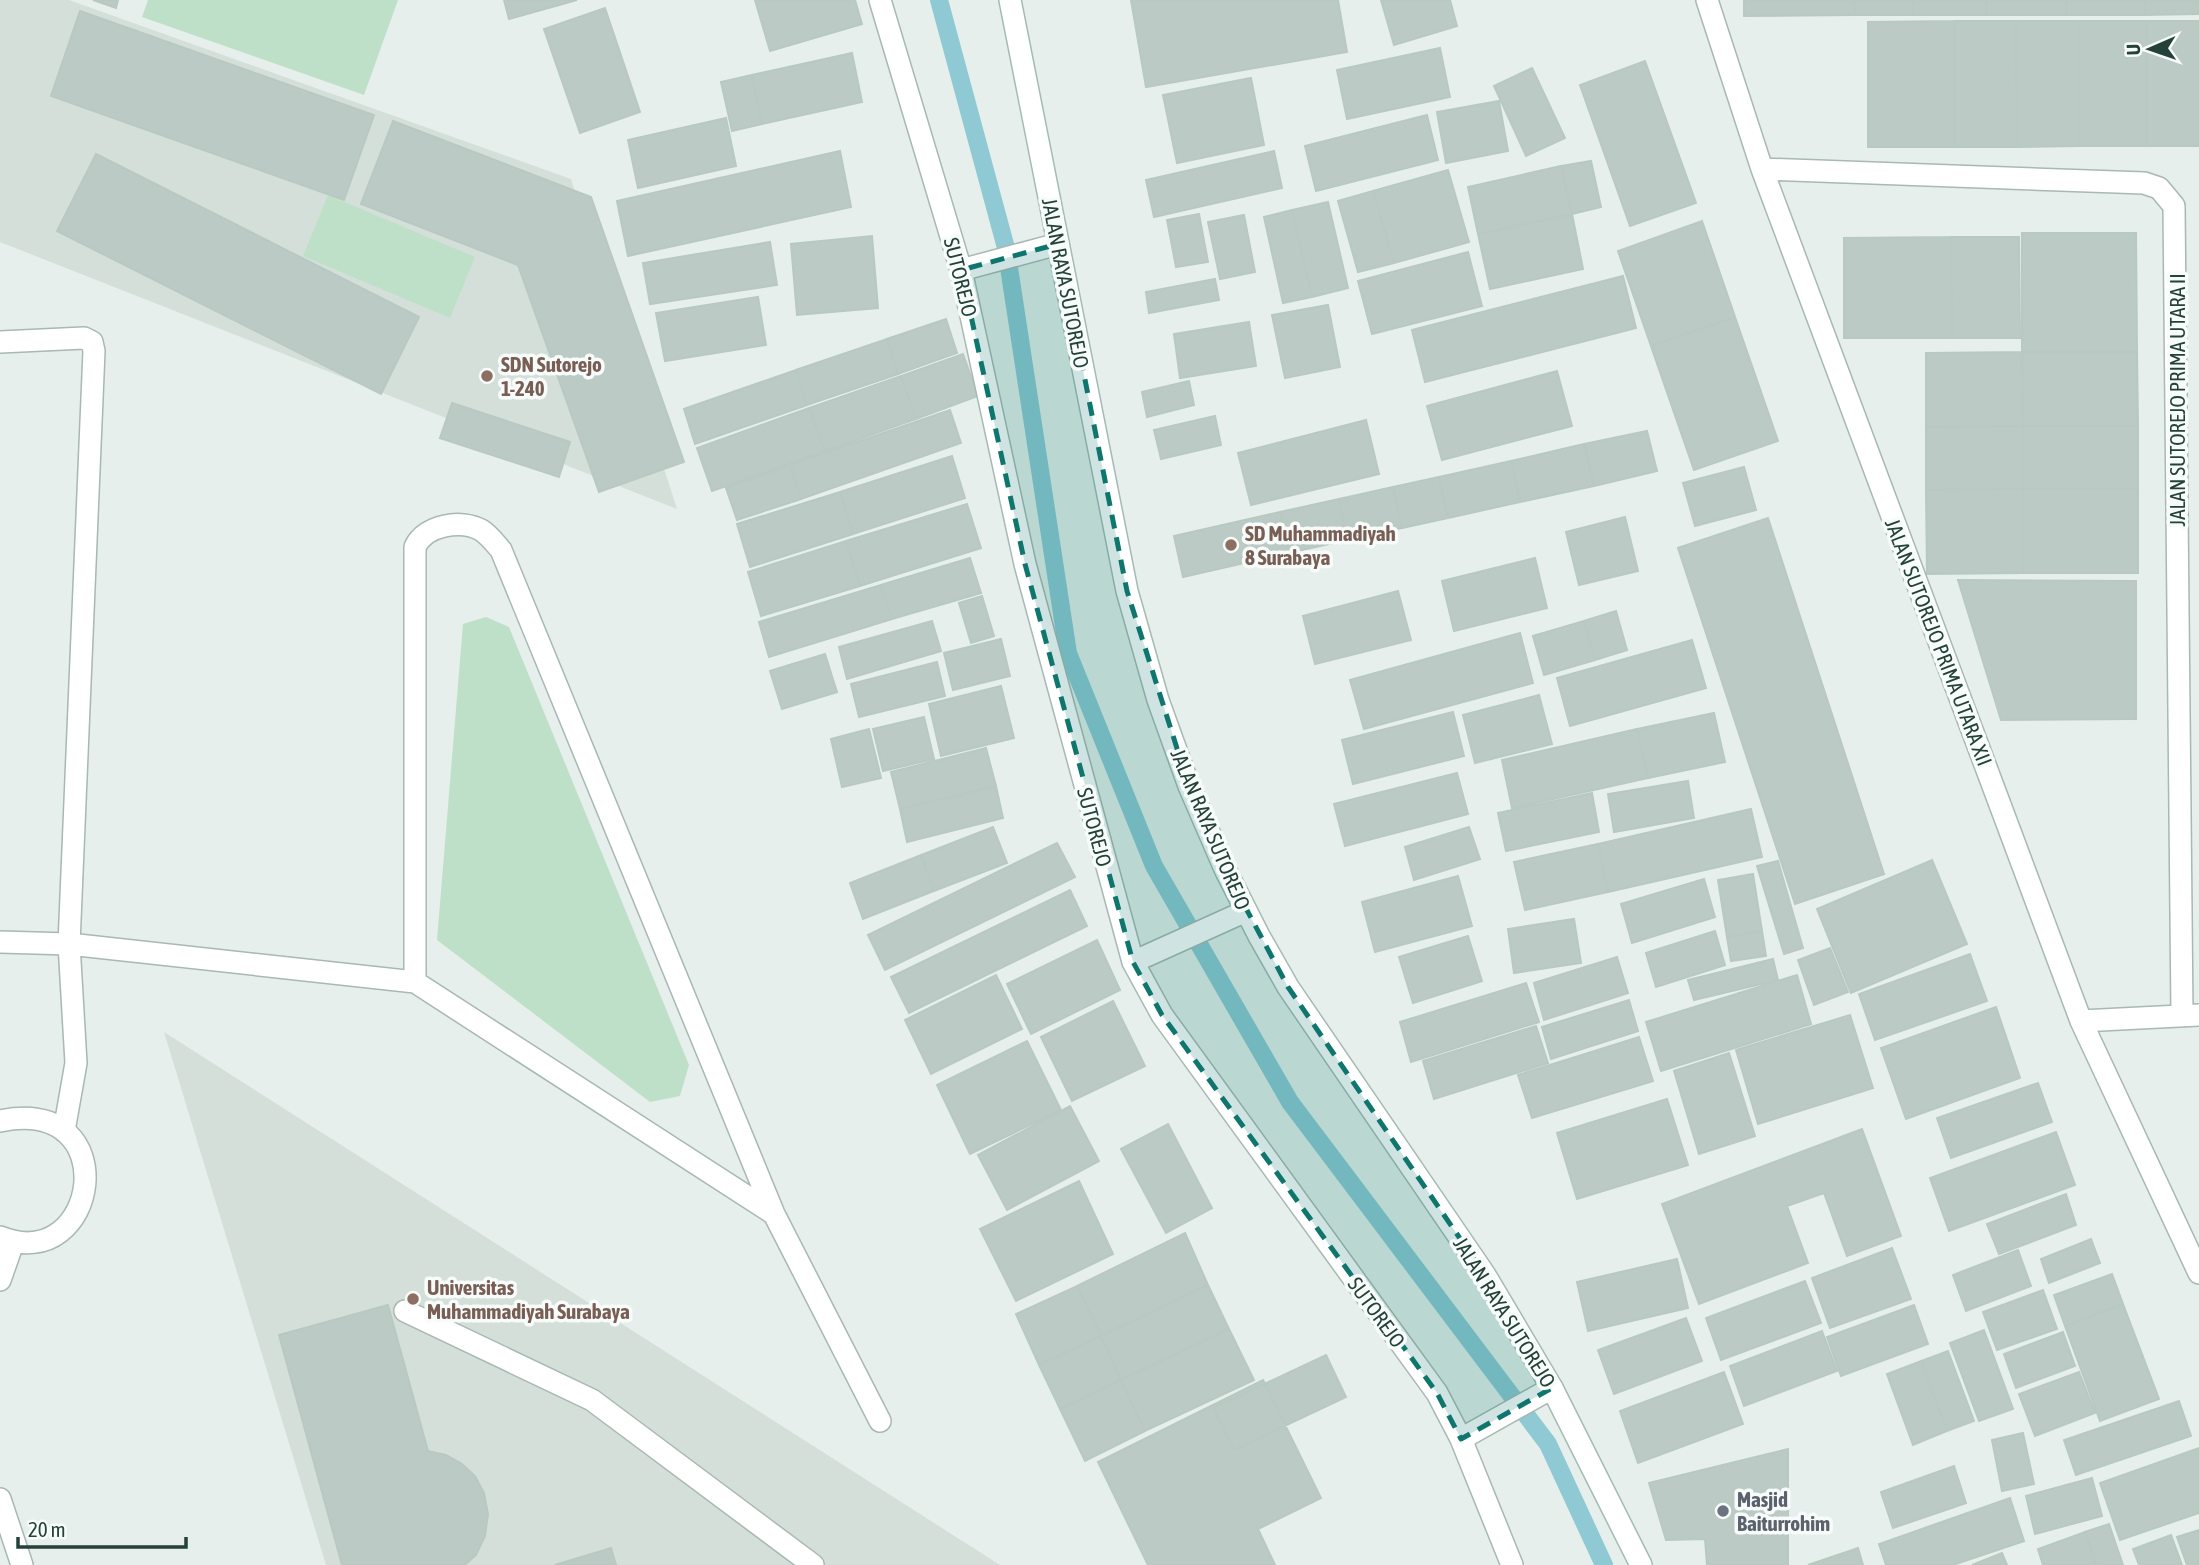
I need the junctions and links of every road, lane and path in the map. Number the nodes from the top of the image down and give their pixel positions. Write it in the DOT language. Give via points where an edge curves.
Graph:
graph roads {
  1 [pos="880,0"];
  2 [pos="1010,0"];
  3 [pos="1707,0"];
  4 [pos="1762,169"];
  5 [pos="1058,244"];
  6 [pos="970,268"];
  7 [pos="0,342"];
  8 [pos="1246,911"];
  9 [pos="0,942"];
  10 [pos="69,944"];
  11 [pos="1133,962"];
  12 [pos="415,982"];
  13 [pos="2191,1015"];
  14 [pos="2081,1021"];
  15 [pos="0,1121"];
  16 [pos="64,1131"];
  17 [pos="774,1214"];
  18 [pos="7,1240"];
  19 [pos="2199,1273"];
  20 [pos="0,1280"];
  21 [pos="405,1311"];
  22 [pos="1545,1392"];
  23 [pos="880,1421"];
  24 [pos="1468,1436"];
  25 [pos="0,1499"];
  26 [pos="22,1565"];
  27 [pos="813,1565"];
  28 [pos="1512,1565"];
  29 [pos="1641,1565"];
  1 -- 6 [label="street, SUTOREJO"];
  2 -- 5 [label="street, JALAN RAYA SUTOREJO"];
  3 -- 4 [label="street, JALAN SUTOREJO PRIMA UTARA XII"];
  4 -- 13 [label="street, JALAN SUTOREJO PRIMA UTARA II" via="2144,183 2159,188 2174,206"];
  4 -- 14 [label="street, JALAN SUTOREJO PRIMA UTARA XII"];
  5 -- 6 [label="street"];
  5 -- 8 [label="street, JALAN RAYA SUTOREJO" via="1127,591 1158,701 1189,786"];
  6 -- 11 [label="street, SUTOREJO" via="1025,564"];
  7 -- 10 [label="street" via="84,338 92,342 94,351"];
  8 -- 11 [label="street"];
  8 -- 22 [label="street, JALAN RAYA SUTOREJO" via="1288,987 1485,1275"];
  9 -- 10 [label="street"];
  10 -- 12 [label="street"];
  10 -- 16 [label="street" via="76,1063"];
  11 -- 24 [label="street, SUTOREJO" via="1162,1015"];
  12 -- 17 [label="street"];
  12 -- 17 [label="street" via="415,547 419,539 439,528 464,524 479,529 501,550"];
  13 -- 14 [label="street"];
  14 -- 19 [label="street, JALAN SUTOREJO PRIMA UTARA XII"];
  15 -- 16 [label="street" via="22,1117"];
  16 -- 18 [label="street" via="81,1154 88,1181 81,1207 64,1229 40,1242"];
  17 -- 23 [label="street"];
  18 -- 20 [label="street"];
  21 -- 27 [label="street" via="592,1400"];
  22 -- 24 [label="street"];
  22 -- 29 [label="street, JALAN RAYA SUTOREJO"];
  24 -- 28 [label="street, SUTOREJO"];
  25 -- 26 [label="street"];
}
